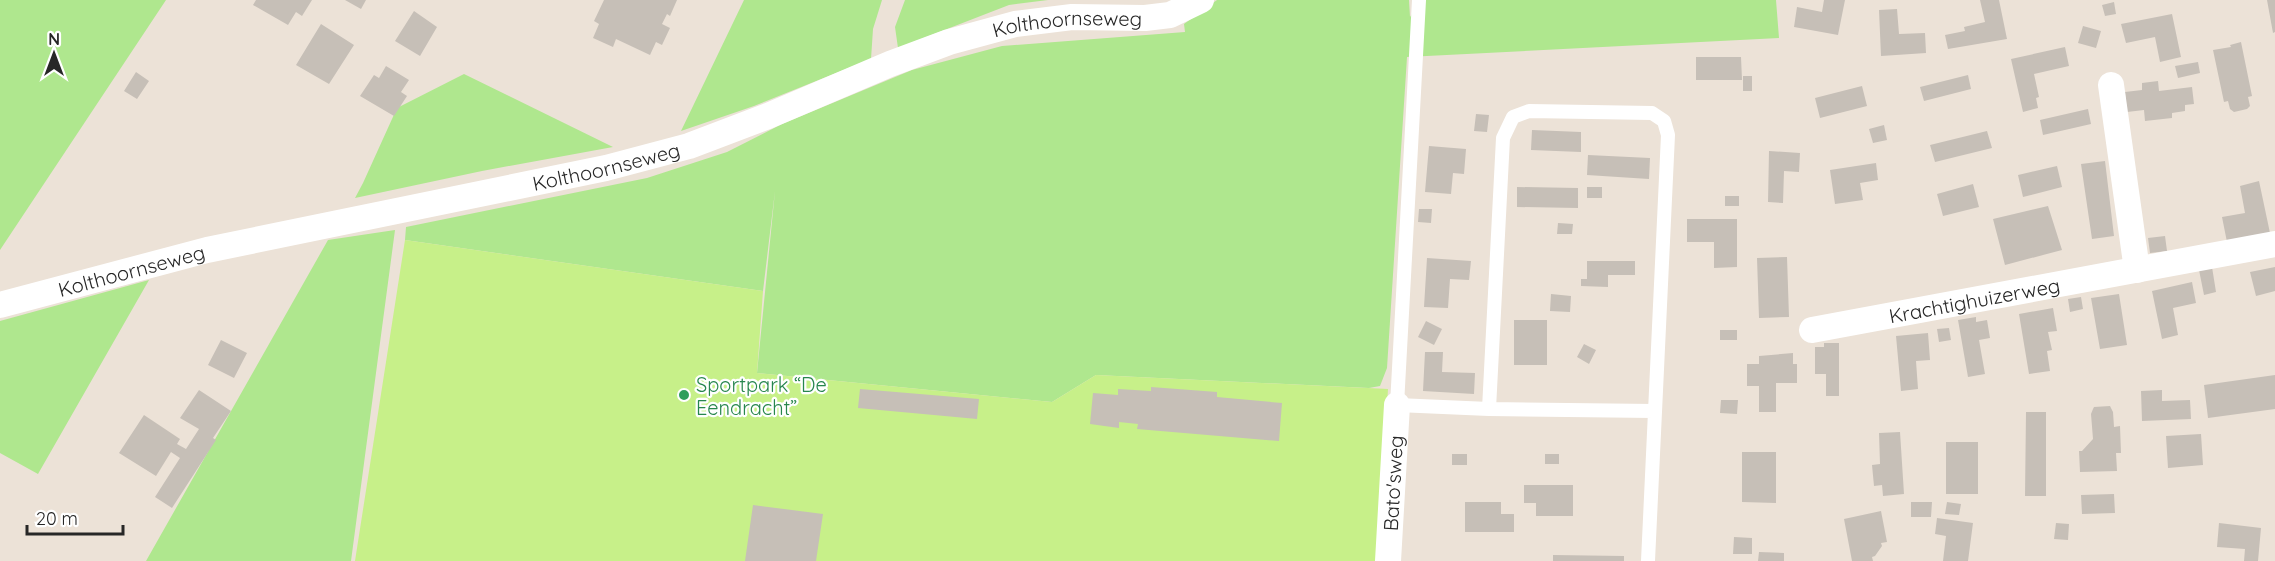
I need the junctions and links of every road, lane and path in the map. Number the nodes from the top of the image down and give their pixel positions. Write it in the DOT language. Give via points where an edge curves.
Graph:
graph roads {
  1 [pos="1201,0"];
  2 [pos="1419,0"];
  3 [pos="2111,86"];
  4 [pos="2275,244"];
  5 [pos="2137,270"];
  6 [pos="0,305"];
  7 [pos="1812,330"];
  8 [pos="1397,405"];
  9 [pos="1489,409"];
  10 [pos="1654,411"];
  11 [pos="1388,561"];
  12 [pos="1648,561"];
  1 -- 6 [label="street, Kolthoornseweg" via="1170,15 1072,17 1015,24 890,64 689,146 606,168 207,250"];
  2 -- 8 [label="lane"];
  3 -- 5 [label="street"];
  4 -- 5 [label="street, Krachtighuizerweg"];
  5 -- 7 [label="street, Krachtighuizerweg"];
  8 -- 9 [label="lane"];
  8 -- 11 [label="street, Bato'sweg"];
  9 -- 10 [label="lane"];
  9 -- 10 [label="lane" via="1503,138 1513,117 1528,111 1652,113 1664,121 1668,135"];
  10 -- 12 [label="lane"];
}
